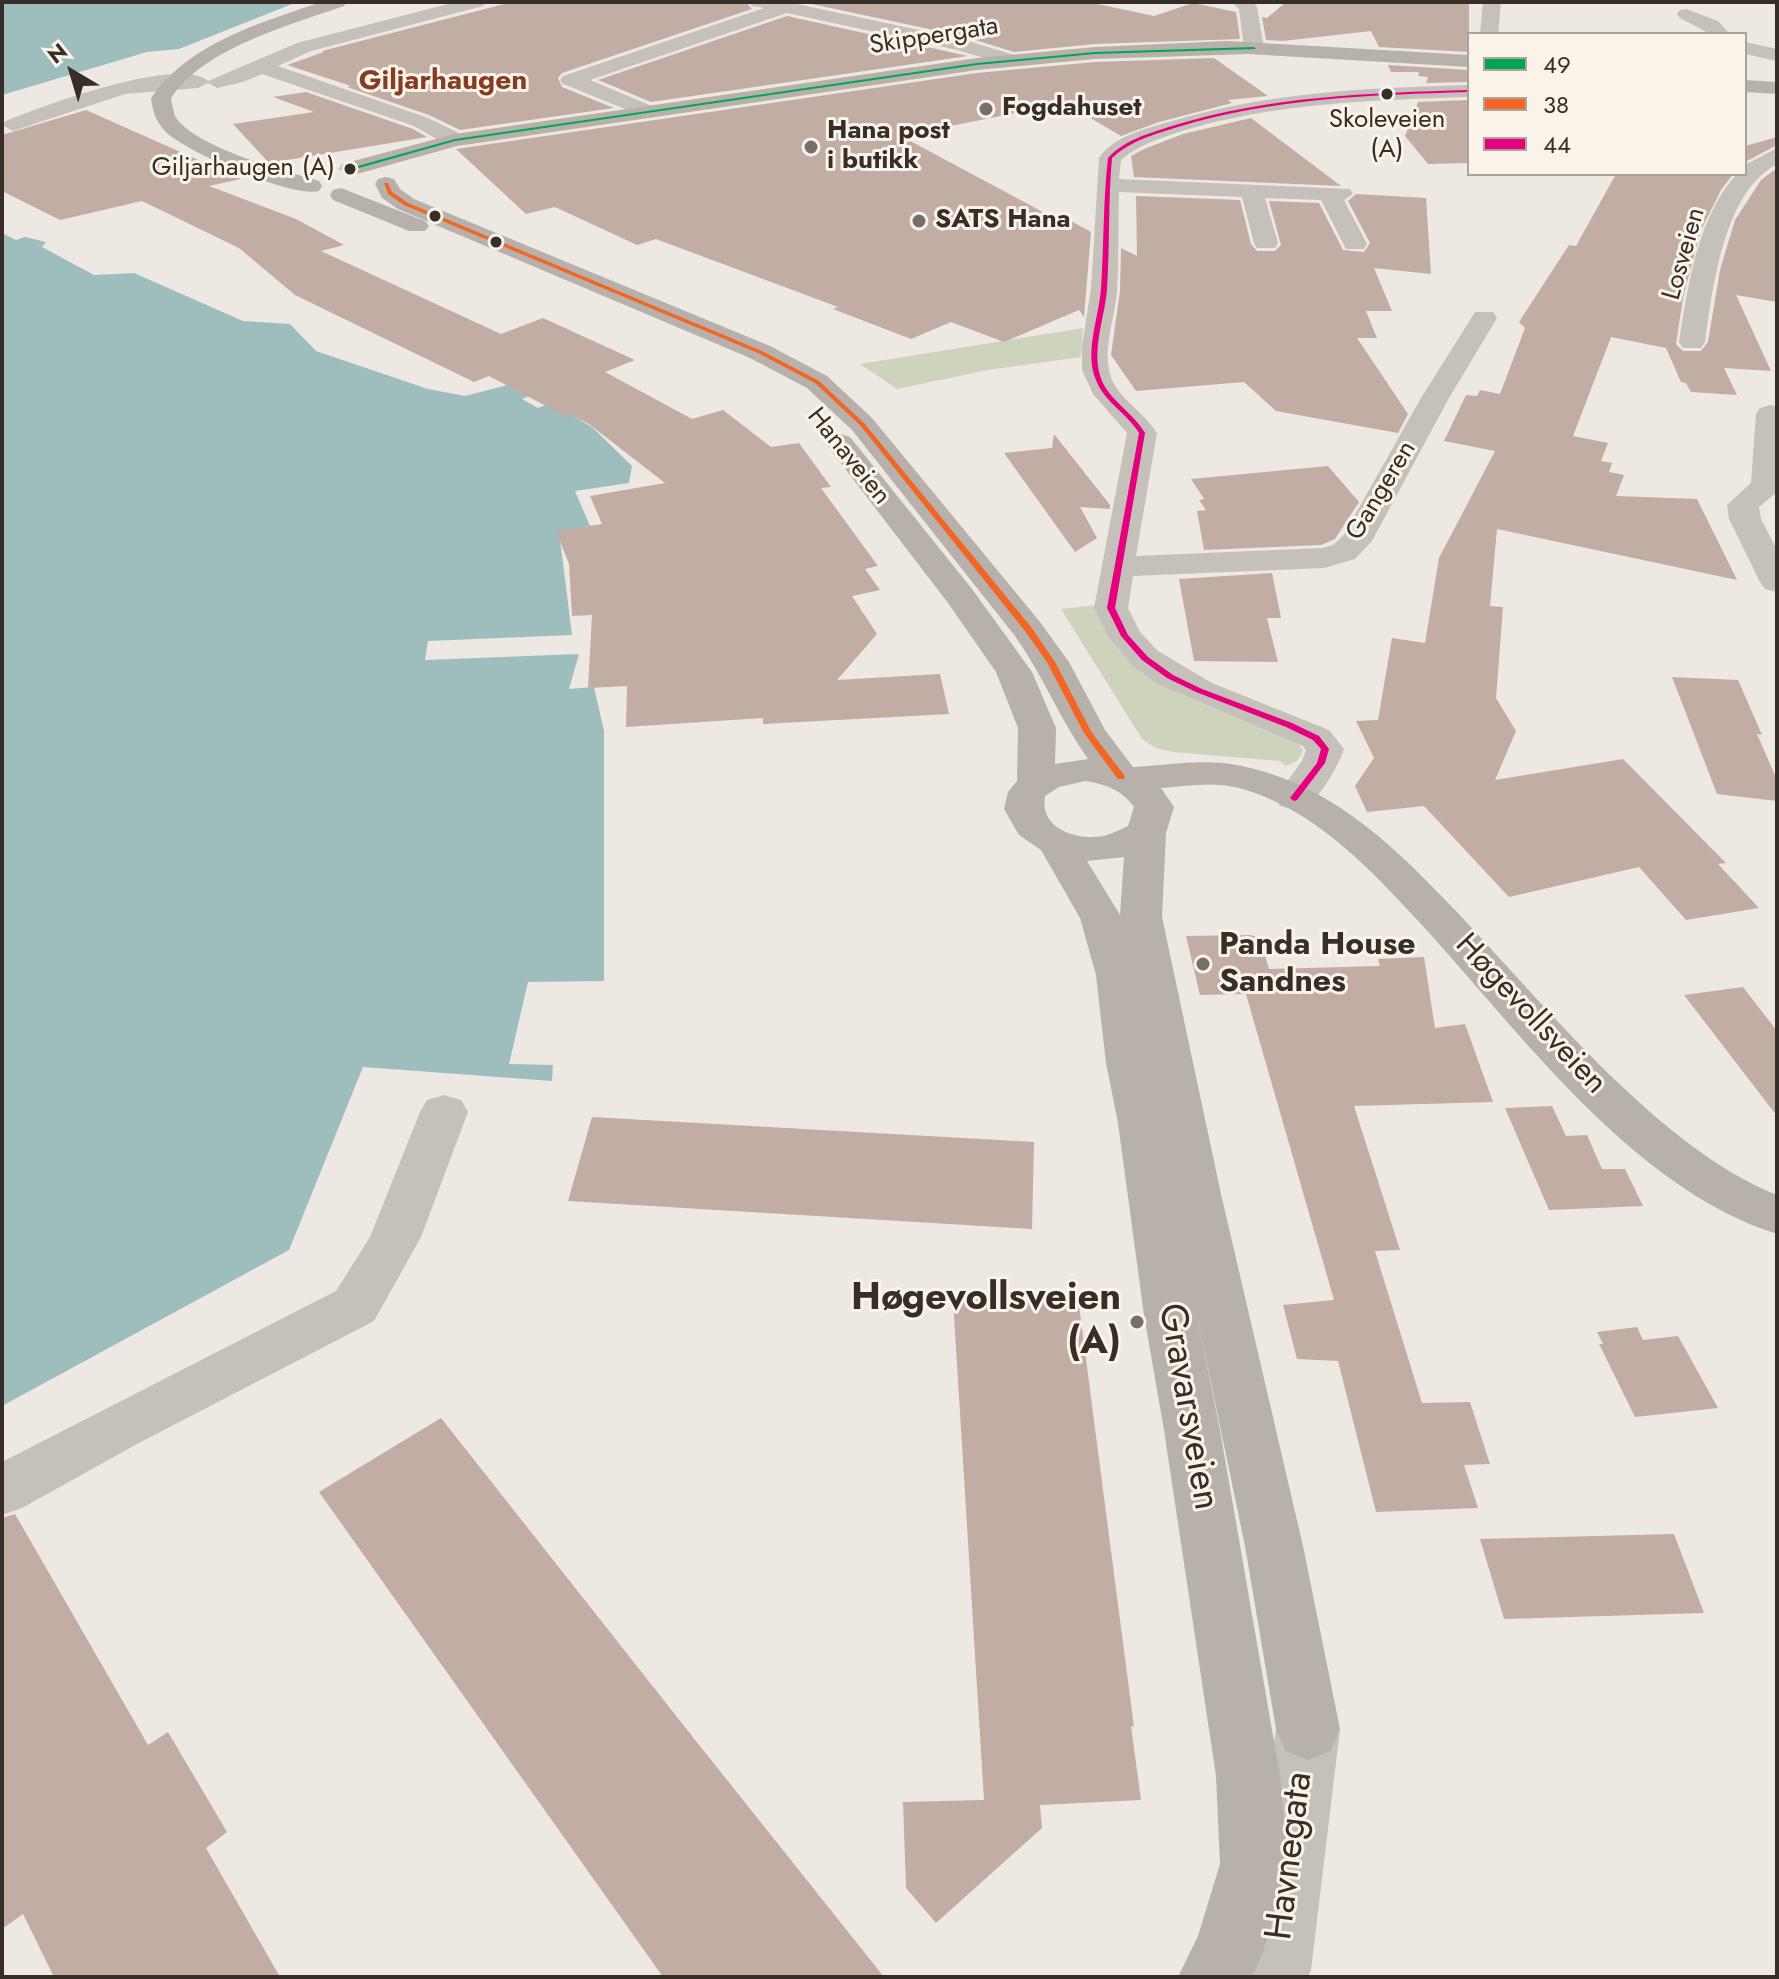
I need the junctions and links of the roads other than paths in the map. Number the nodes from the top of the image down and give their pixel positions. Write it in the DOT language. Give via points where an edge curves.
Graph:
graph roads {
  1 [pos="477,2"];
  2 [pos="758,2"];
  3 [pos="1241,2"];
  4 [pos="1492,2"];
  5 [pos="349,3"];
  6 [pos="398,5"];
  7 [pos="377,7"];
  8 [pos="786,7"];
  9 [pos="1686,14"];
  10 [pos="423,15"];
  11 [pos="1489,32"];
  12 [pos="1719,32"];
  13 [pos="1254,48"];
  14 [pos="1747,48"];
  15 [pos="1777,55"];
  16 [pos="1004,57"];
  17 [pos="1467,61"];
  18 [pos="259,66"];
  19 [pos="207,82"];
  20 [pos="169,83"];
  21 [pos="1747,86"];
  22 [pos="1777,88"];
  23 [pos="1467,91"];
  24 [pos="650,112"];
  25 [pos="568,124"];
  26 [pos="13,125"];
  27 [pos="455,140"];
  28 [pos="1777,155"];
  29 [pos="341,178"];
  30 [pos="387,180"];
  31 [pos="1107,185"];
  32 [pos="1252,191"];
  33 [pos="1266,243"];
  34 [pos="1355,244"];
  35 [pos="1484,318"];
  36 [pos="1692,342"];
  37 [pos="1770,414"];
  38 [pos="1743,505"];
  39 [pos="1777,510"];
  40 [pos="1120,567"];
  41 [pos="1777,582"];
  42 [pos="1124,778"];
  43 [pos="1036,782"];
  44 [pos="1294,798"];
  45 [pos="1147,831"];
  46 [pos="1057,844"];
  47 [pos="444,1112"];
  48 [pos="1777,1215"];
  49 [pos="2,1490"];
  50 [pos="1308,1729"];
  51 [pos="1213,1977"];
  52 [pos="1266,1977"];
  1 -- 10 [label="street"];
  2 -- 8 [label="street"];
  3 -- 13 [label="street" via="1248,7"];
  4 -- 11 [label="street"];
  5 -- 19 [label="main road" via="240,49"];
  5 -- 20 [label="main road" via="205,55"];
  6 -- 10 [label="street"];
  7 -- 10 [label="street"];
  8 -- 16 [label="street"];
  8 -- 24 [label="street" via="570,80"];
  9 -- 12 [label="street"];
  10 -- 18 [label="street" via="304,47"];
  13 -- 16 [label="main road, Skippergata"];
  13 -- 17 [label="main road, Skippergata"];
  14 -- 15 [label="street"];
  16 -- 24 [label="main road, Skippergata"];
  18 -- 19 [label="street" via="236,78"];
  18 -- 27 [label="street" via="421,122"];
  19 -- 20 [label="street"];
  19 -- 29 [label="main road" via="190,110 191,124 200,134 275,166"];
  20 -- 26 [label="street" via="85,94"];
  20 -- 29 [label="main road" via="160,109 170,125 200,145 311,186 314,178"];
  21 -- 22 [label="main road"];
  23 -- 31 [label="street" via="1269,102 1215,114 1144,137 1115,153"];
  24 -- 25 [label="main road, Skippergata"];
  25 -- 27 [label="main road, Skippergata"];
  25 -- 30 [label="main road, Skippergata" via="473,144 421,161"];
  27 -- 29 [label="main road, Skippergata"];
  28 -- 36 [label="street, Losveien" via="1759,165 1730,198 1704,274"];
  29 -- 30 [label="main road" via="380,171"];
  29 -- 43 [label="main road, Hanaveien" via="735,361 801,401 832,432 1014,672 1037,728"];
  30 -- 42 [label="main road, Hanaveien" via="390,193 406,204 760,352 832,394 1028,629 1088,733"];
  31 -- 32 [label="street"];
  31 -- 40 [label="street" via="1097,378 1142,433"];
  32 -- 33 [label="street"];
  32 -- 34 [label="street" via="1336,194"];
  35 -- 40 [label="street, Gangeren" via="1356,541 1344,552 1324,558"];
  37 -- 38 [label="street" via="1766,486"];
  38 -- 39 [label="street"];
  38 -- 41 [label="street"];
  40 -- 44 [label="street" via="1111,608 1147,659 1193,689 1302,730 1325,749 1321,763"];
  42 -- 43 [label="main road" via="1085,770"];
  42 -- 44 [label="main road, Høgevollsveien" via="1251,779"];
  42 -- 45 [label="main road" via="1149,796 1154,807"];
  43 -- 46 [label="main road" via="1022,803 1023,816 1038,835"];
  44 -- 45 [label="main road" via="1201,804 1176,812"];
  44 -- 48 [label="main road, Høgevollsveien" via="1314,805 1361,838 1659,1149 1710,1184"];
  45 -- 46 [label="main road" via="1115,848"];
  45 -- 50 [label="main road, Gravarsveien" via="1141,917"];
  46 -- 51 [label="main road, Gravarsveien" via="1101,918 1118,975 1248,1776 1254,1864 1228,1952"];
  47 -- 49 [label="street" via="377,1275 355,1306"];
  50 -- 52 [label="street, Havnegata" via="1276,1970"];
}
